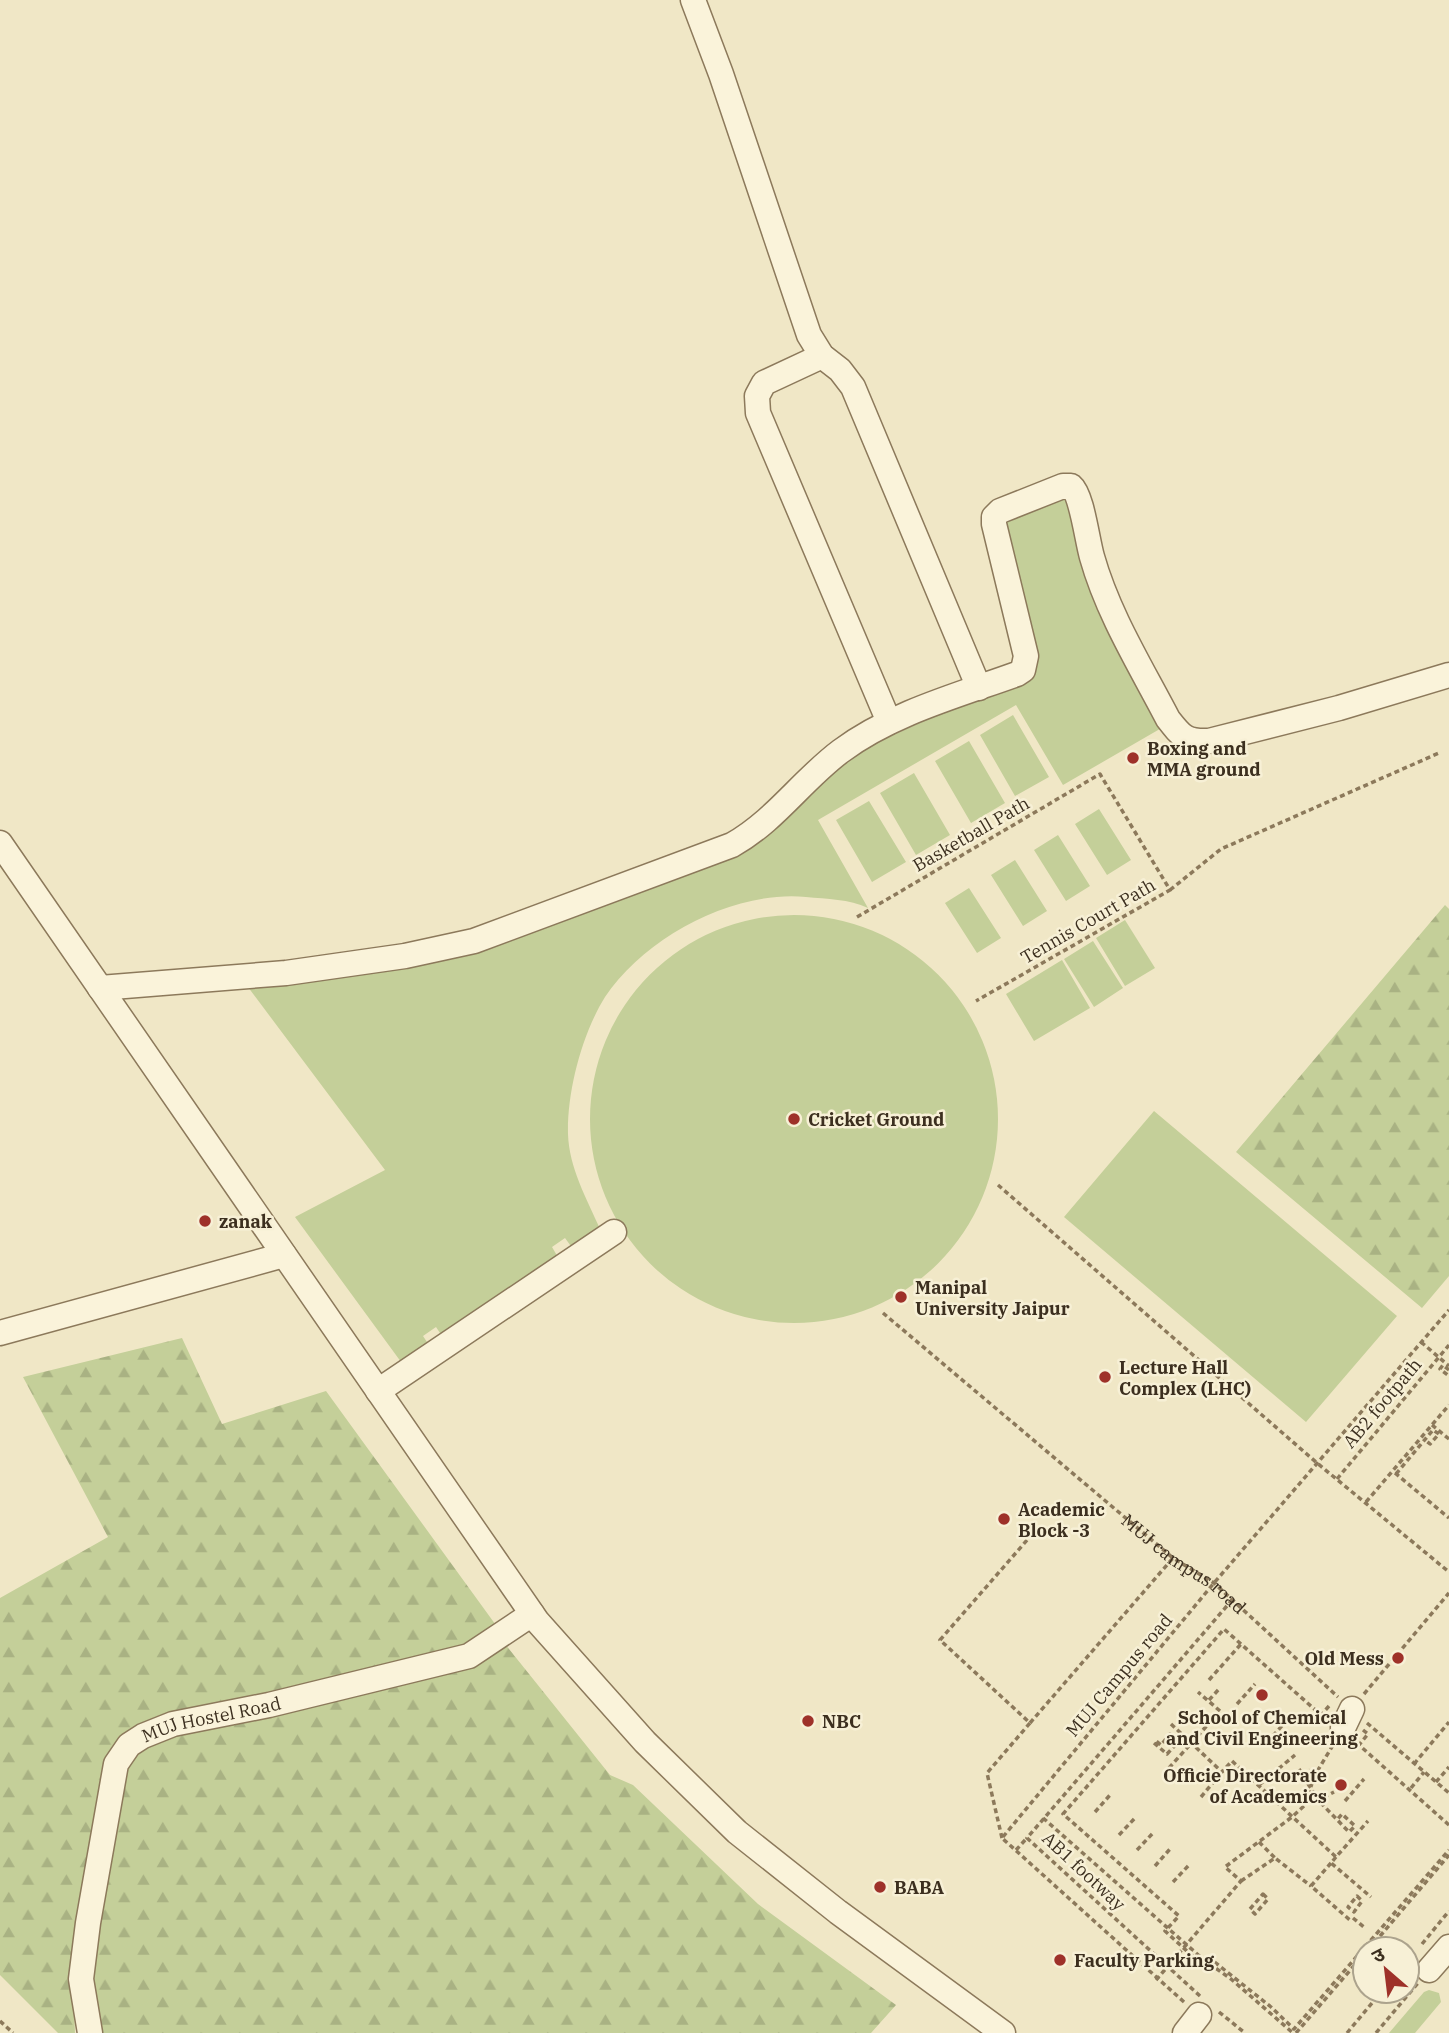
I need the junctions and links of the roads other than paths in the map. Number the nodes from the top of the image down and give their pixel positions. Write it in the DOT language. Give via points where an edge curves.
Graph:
graph roads {
  1 [pos="693,0"];
  2 [pos="822,355"];
  3 [pos="1449,675"];
  4 [pos="979,688"];
  5 [pos="890,722"];
  6 [pos="0,843"];
  7 [pos="100,988"];
  8 [pos="614,1232"];
  9 [pos="284,1255"];
  10 [pos="0,1333"];
  11 [pos="378,1391"];
  12 [pos="533,1614"];
  13 [pos="1449,1947"];
  14 [pos="1429,1970"];
  15 [pos="90,2033"];
  16 [pos="1003,2033"];
  1 -- 2 [label="street" via="809,335"];
  2 -- 4 [label="street" via="852,387"];
  2 -- 5 [label="street" via="764,383 757,396 758,412"];
  3 -- 4 [label="street" via="1209,741 1191,741 1168,719 1111,606 1097,574 1080,496 1071,486 1063,486 994,517 1026,663 1017,674"];
  4 -- 5 [label="street"];
  5 -- 7 [label="street" via="843,749 769,820 732,845 474,941 286,973"];
  6 -- 7 [label="street"];
  7 -- 9 [label="street"];
  8 -- 11 [label="street"];
  9 -- 10 [label="street"];
  9 -- 11 [label="street"];
  11 -- 12 [label="street"];
  12 -- 15 [label="street, MUJ Hostel Road" via="470,1656 173,1724 129,1745 116,1764 80,1979"];
  12 -- 16 [label="street" via="645,1742 737,1832"];
  13 -- 14 [label="street"];
}
